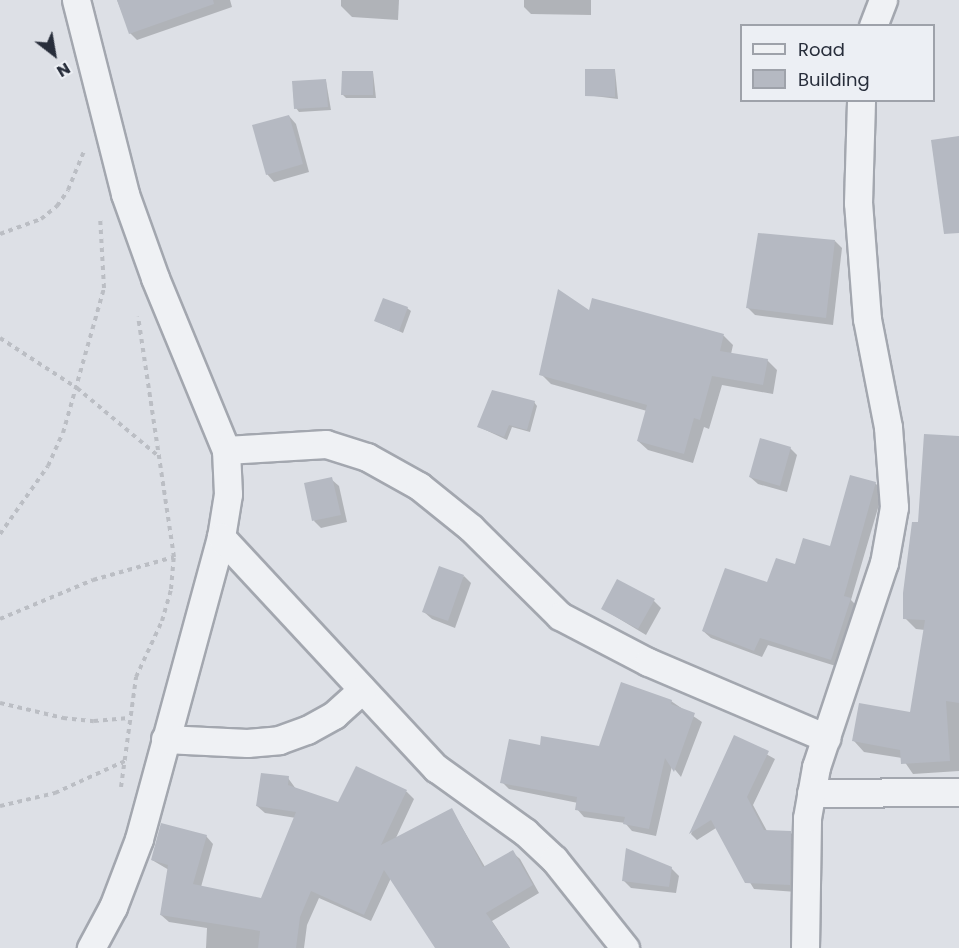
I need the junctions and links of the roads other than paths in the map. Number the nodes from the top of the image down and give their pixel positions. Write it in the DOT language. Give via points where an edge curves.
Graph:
graph roads {
  1 [pos="76,0"];
  2 [pos="883,0"];
  3 [pos="874,24"];
  4 [pos="861,102"];
  5 [pos="226,450"];
  6 [pos="221,537"];
  7 [pos="362,690"];
  8 [pos="826,738"];
  9 [pos="165,739"];
  10 [pos="959,792"];
  11 [pos="811,793"];
  12 [pos="91,948"];
  13 [pos="626,948"];
  14 [pos="805,948"];
  1 -- 5 [label="street" via="125,194"];
  2 -- 3 [label="street"];
  4 -- 8 [label="street" via="859,214 867,319 888,427 894,507 884,563"];
  5 -- 6 [label="street" via="228,494"];
  5 -- 8 [label="street" via="326,444 367,457 419,486 471,528 560,616 648,662"];
  6 -- 7 [label="street"];
  6 -- 9 [label="street"];
  7 -- 9 [label="street" via="334,715 279,740 246,743"];
  7 -- 13 [label="street" via="436,768 525,832 554,859"];
  8 -- 11 [label="street"];
  9 -- 12 [label="street" via="139,839 113,907"];
  10 -- 11 [label="street"];
  11 -- 14 [label="street" via="804,853"];
}
